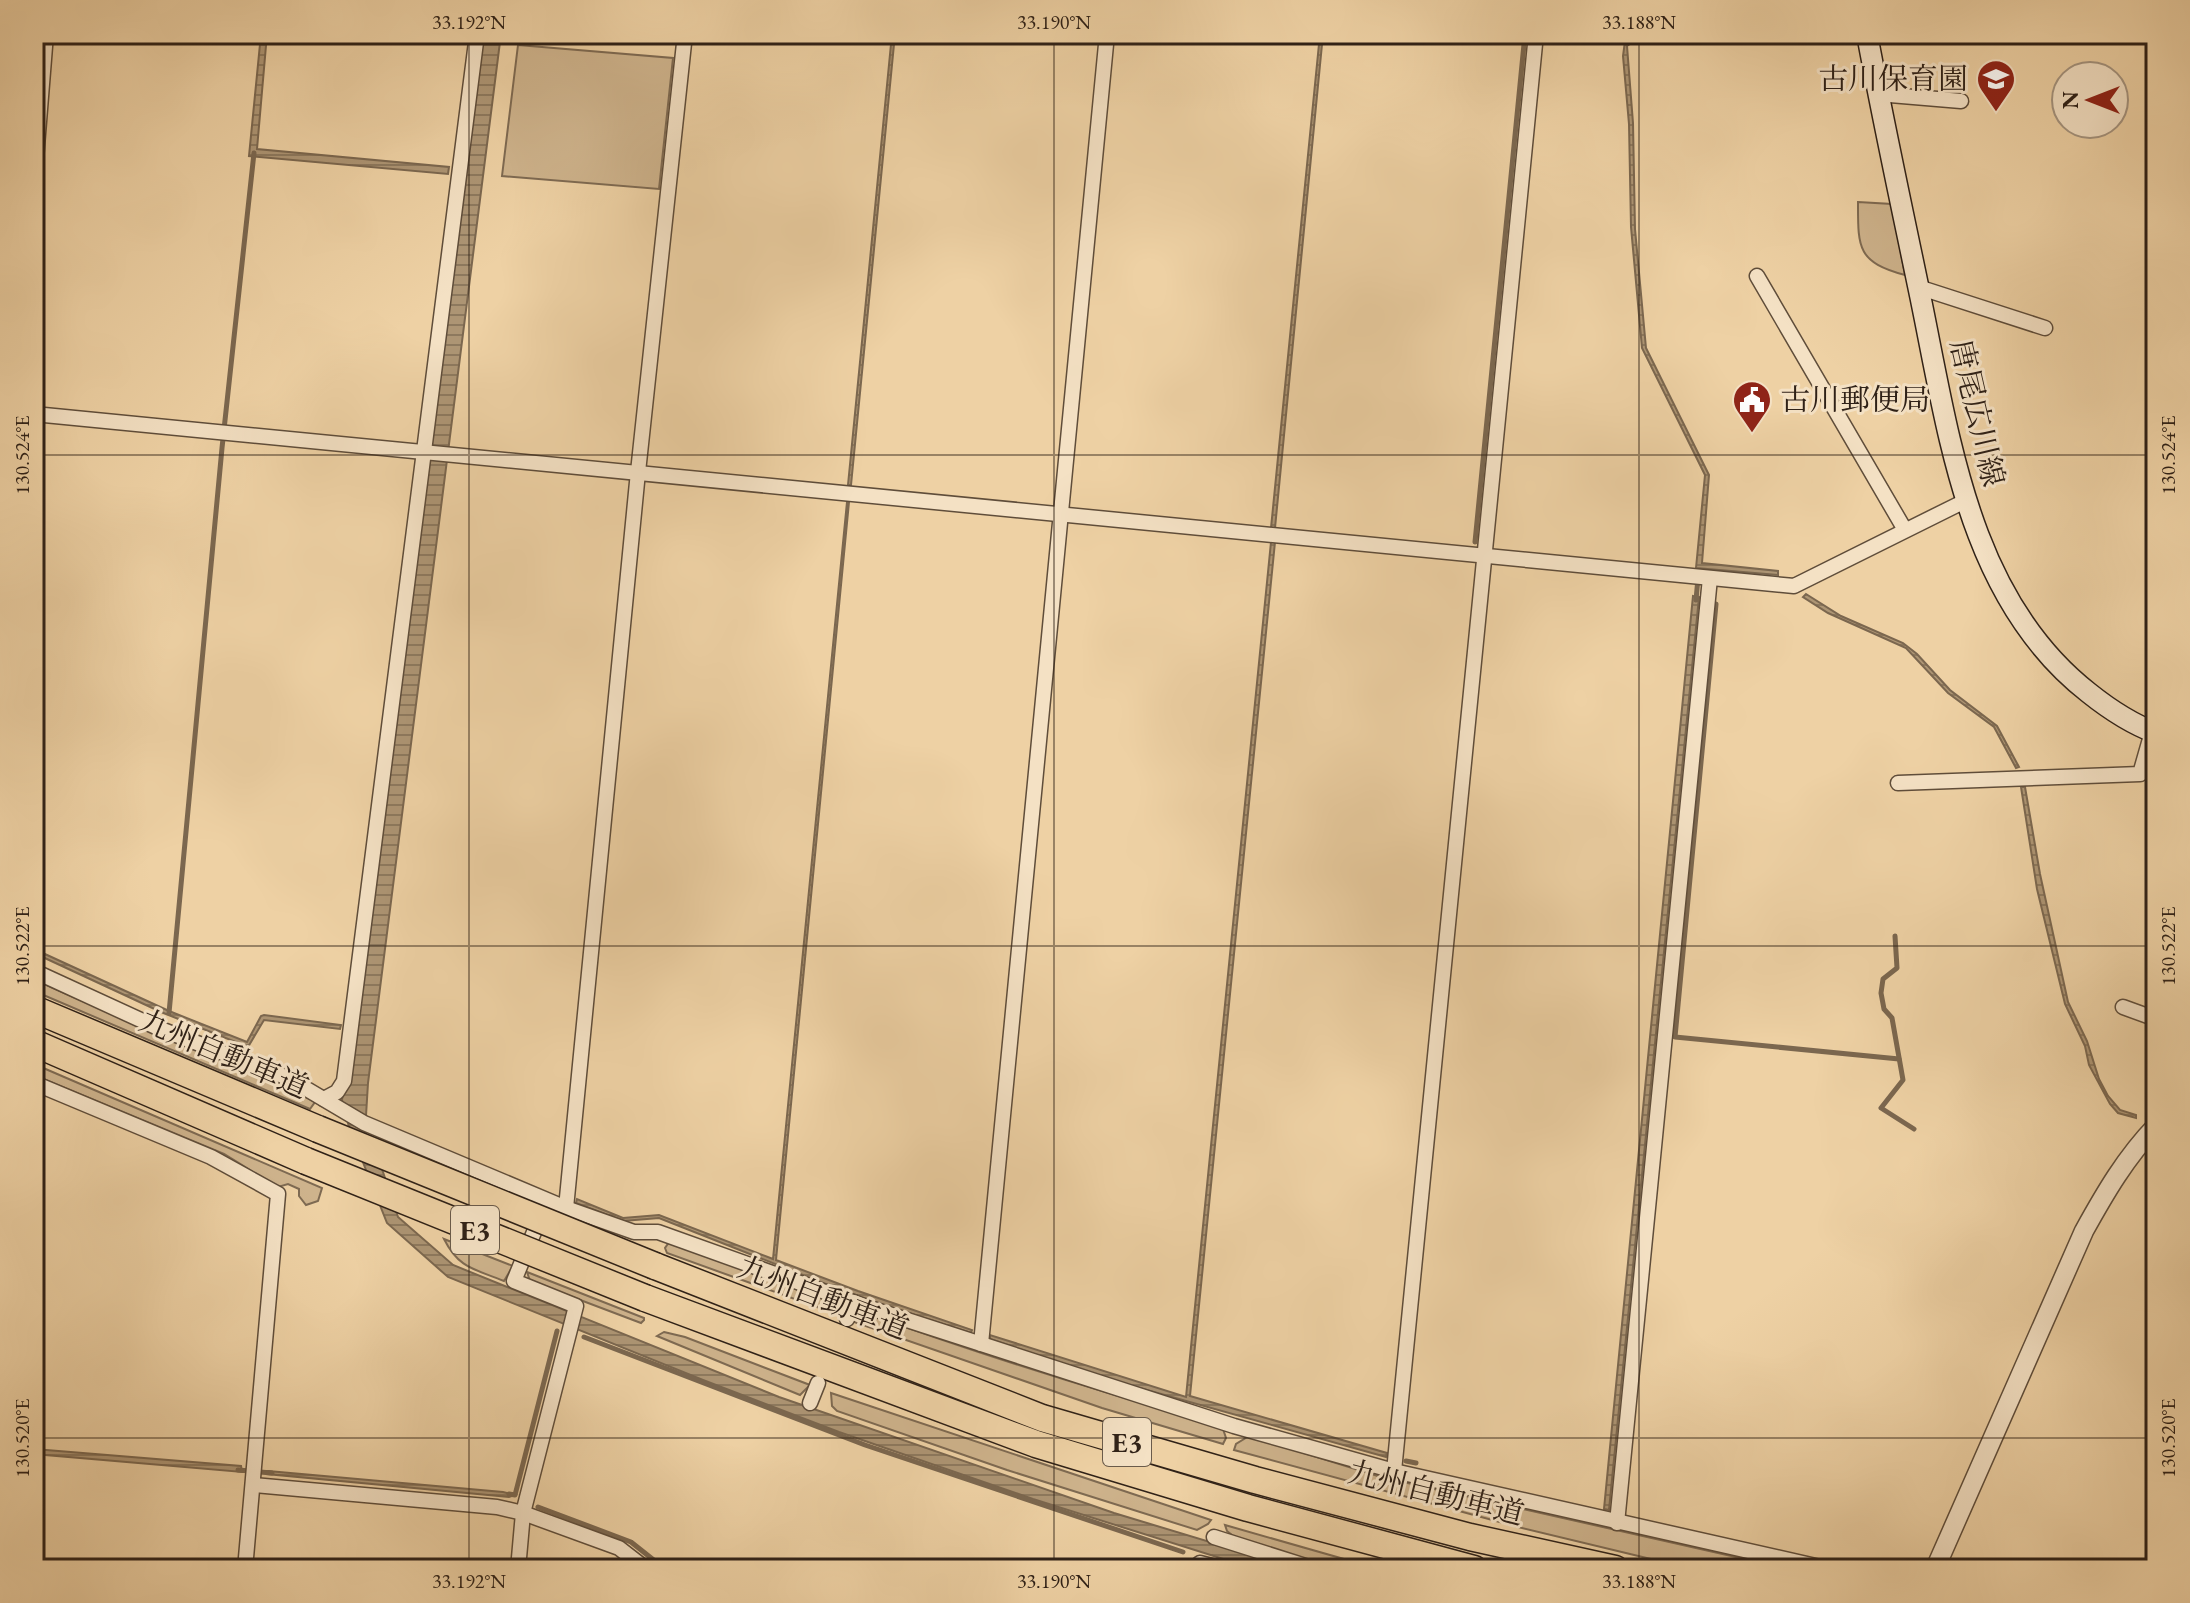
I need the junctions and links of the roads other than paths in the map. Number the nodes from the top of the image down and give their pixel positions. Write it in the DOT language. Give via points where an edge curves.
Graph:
graph roads {
  1 [pos="46,34"];
  2 [pos="477,34"];
  3 [pos="685,34"];
  4 [pos="1107,34"];
  5 [pos="1536,34"];
  6 [pos="1867,34"];
  7 [pos="2155,34"];
  8 [pos="2156,78"];
  9 [pos="1878,94"];
  10 [pos="1961,101"];
  11 [pos="34,184"];
  12 [pos="1757,276"];
  13 [pos="1918,287"];
  14 [pos="2045,328"];
  15 [pos="34,414"];
  16 [pos="423,453"];
  17 [pos="638,472"];
  18 [pos="1965,501"];
  19 [pos="1060,514"];
  20 [pos="1905,530"];
  21 [pos="1485,555"];
  22 [pos="1710,578"];
  23 [pos="2154,733"];
  24 [pos="1898,783"];
  25 [pos="34,971"];
  26 [pos="2123,1007"];
  27 [pos="34,1009"];
  28 [pos="2156,1019"];
  29 [pos="34,1043"];
  30 [pos="34,1083"];
  31 [pos="324,1099"];
  32 [pos="2156,1126"];
  33 [pos="547,1200"];
  34 [pos="566,1208"];
  35 [pos="854,1302"];
  36 [pos="847,1319"];
  37 [pos="981,1344"];
  38 [pos="818,1383"];
  39 [pos="810,1403"];
  40 [pos="1394,1471"];
  41 [pos="253,1485"];
  42 [pos="523,1513"];
  43 [pos="1617,1523"];
  44 [pos="1214,1537"];
  45 [pos="245,1569"];
  46 [pos="518,1569"];
  47 [pos="646,1569"];
  48 [pos="1193,1569"];
  49 [pos="1224,1569"];
  50 [pos="1315,1569"];
  51 [pos="1474,1569"];
  52 [pos="1615,1569"];
  53 [pos="1829,1569"];
  54 [pos="1935,1569"];
  1 -- 11 [label="street"];
  2 -- 16 [label="street"];
  3 -- 17 [label="street"];
  4 -- 19 [label="street"];
  5 -- 21 [label="street"];
  6 -- 9 [label="main road, 唐尾広川線"];
  7 -- 8 [label="street"];
  9 -- 10 [label="street"];
  9 -- 13 [label="main road, 唐尾広川線"];
  12 -- 20 [label="street"];
  13 -- 14 [label="street"];
  13 -- 18 [label="main road, 唐尾広川線"];
  15 -- 16 [label="street"];
  16 -- 17 [label="street"];
  16 -- 31 [label="street" via="344,1081"];
  17 -- 19 [label="street"];
  17 -- 34 [label="street"];
  18 -- 20 [label="street"];
  18 -- 23 [label="main road, 唐尾広川線" via="1994,574 2061,672 2106,707"];
  19 -- 21 [label="street"];
  19 -- 37 [label="street"];
  20 -- 22 [label="street" via="1794,586"];
  21 -- 22 [label="street"];
  21 -- 40 [label="street"];
  22 -- 43 [label="street"];
  23 -- 24 [label="street" via="2140,774"];
  25 -- 31 [label="street" via="158,1028 288,1078"];
  26 -- 28 [label="street"];
  27 -- 52 [label="highway, 九州自動車道 / E3, bridge" via="655,1266 1042,1418 1470,1537"];
  29 -- 51 [label="highway, 九州自動車道 / E3, bridge" via="306,1161 645,1298 1036,1444"];
  30 -- 41 [label="street" via="211,1157 278,1194"];
  31 -- 33 [label="street" via="364,1123"];
  32 -- 54 [label="street" via="2110,1183 2084,1231"];
  33 -- 34 [label="street"];
  33 -- 42 [label="street" via="514,1281 576,1306"];
  34 -- 35 [label="street" via="634,1232 658,1232"];
  35 -- 36 [label="street"];
  35 -- 37 [label="street"];
  37 -- 40 [label="street" via="1234,1426"];
  38 -- 39 [label="street"];
  40 -- 43 [label="street"];
  41 -- 42 [label="street"];
  41 -- 45 [label="street"];
  42 -- 46 [label="street"];
  42 -- 47 [label="street" via="619,1548"];
  43 -- 53 [label="street"];
  44 -- 50 [label="street"];
  48 -- 49 [label="street" via="1200,1563"];
}
